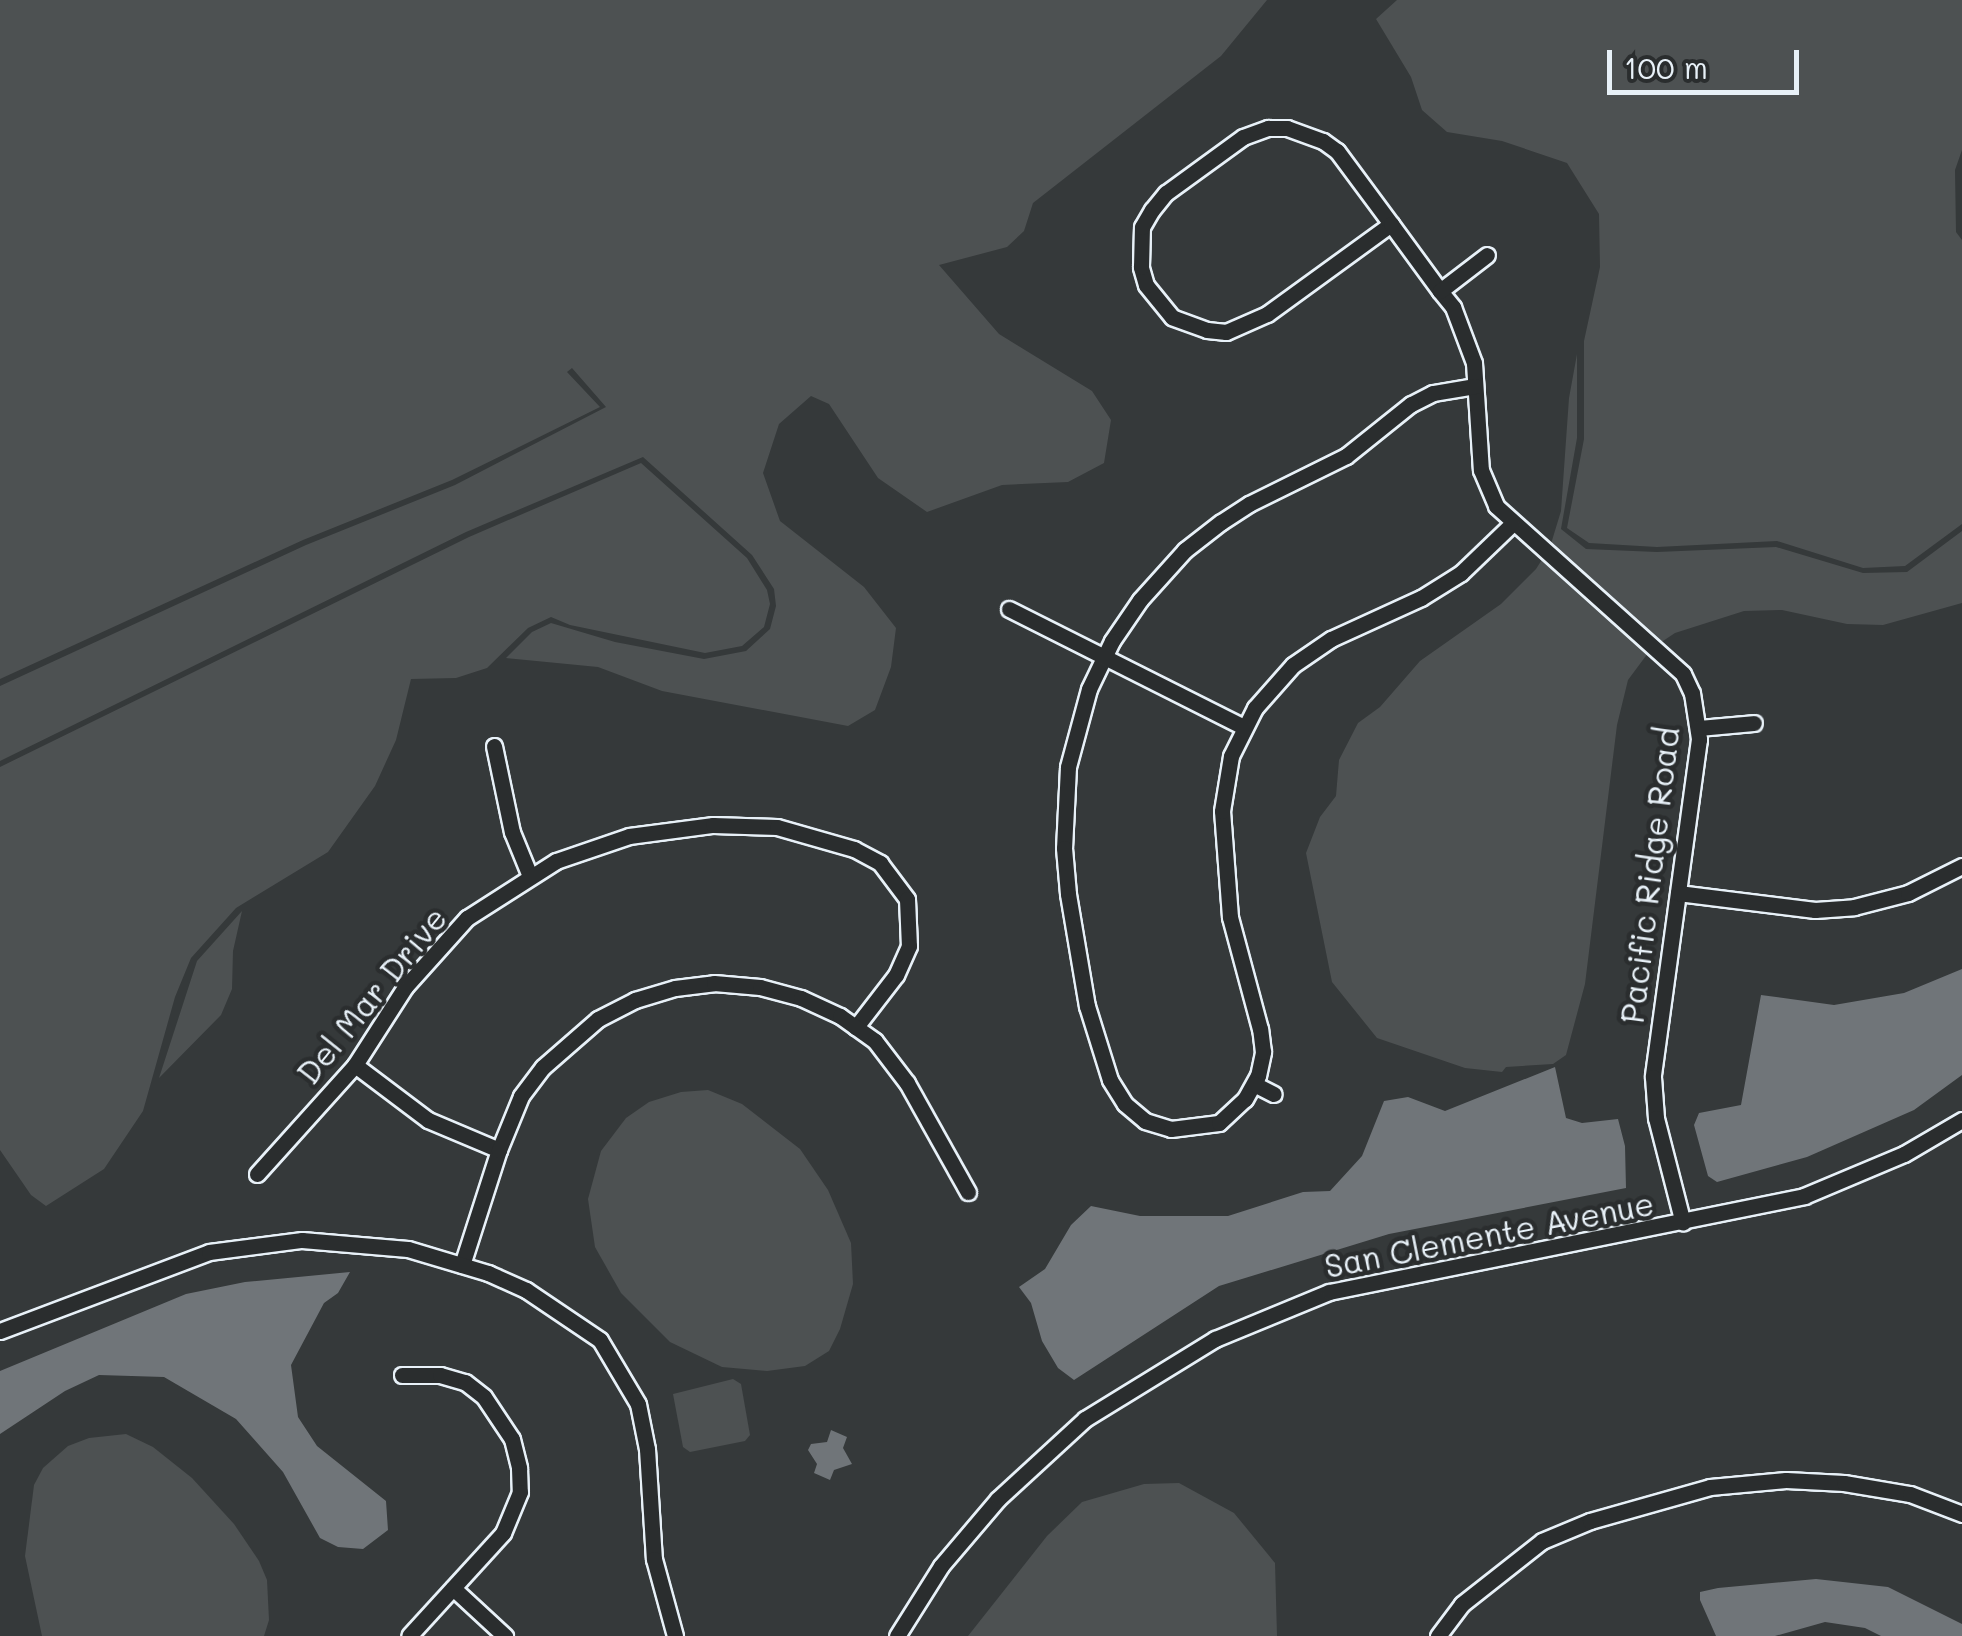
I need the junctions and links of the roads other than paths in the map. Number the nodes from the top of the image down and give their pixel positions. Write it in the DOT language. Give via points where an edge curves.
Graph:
graph roads {
  1 [pos="1391,224"];
  2 [pos="1487,256"];
  3 [pos="1440,291"];
  4 [pos="1475,386"];
  5 [pos="1512,524"];
  6 [pos="1008,609"];
  7 [pos="1104,657"];
  8 [pos="1754,723"];
  9 [pos="1244,727"];
  10 [pos="1698,728"];
  11 [pos="494,746"];
  12 [pos="1962,866"];
  13 [pos="530,876"];
  14 [pos="1678,893"];
  15 [pos="856,1027"];
  16 [pos="355,1064"];
  17 [pos="1254,1084"];
  18 [pos="1274,1094"];
  19 [pos="1962,1120"];
  20 [pos="499,1150"];
  21 [pos="257,1174"];
  22 [pos="968,1192"];
  23 [pos="1683,1223"];
  24 [pos="462,1265"];
  25 [pos="0,1331"];
  26 [pos="402,1375"];
  27 [pos="1962,1514"];
  28 [pos="453,1588"];
  29 [pos="409,1636"];
  30 [pos="505,1636"];
  31 [pos="675,1636"];
  32 [pos="897,1636"];
  33 [pos="1438,1636"];
  1 -- 1 [label="street, Pacific Ridge Road" via="1266,314 1226,332 1172,317 1141,267 1142,227 1166,192 1244,137 1268,128 1306,132 1337,151"];
  1 -- 3 [label="street, Pacific Ridge Road"];
  2 -- 3 [label="street"];
  3 -- 4 [label="street, Pacific Ridge Road" via="1468,342"];
  4 -- 5 [label="street, Pacific Ridge Road" via="1482,470 1496,506"];
  4 -- 7 [label="street" via="1412,404 1346,456 1220,522 1161,575"];
  5 -- 9 [label="street" via="1462,572 1330,639 1294,665"];
  5 -- 10 [label="street, Pacific Ridge Road" via="1664,654 1692,693"];
  6 -- 7 [label="street"];
  7 -- 9 [label="street"];
  7 -- 17 [label="street" via="1068,767 1064,848 1087,1006 1110,1080 1145,1120 1172,1129 1219,1123"];
  8 -- 10 [label="street"];
  9 -- 17 [label="street" via="1231,756 1222,811 1230,917 1263,1052"];
  10 -- 14 [label="street, Pacific Ridge Road"];
  11 -- 13 [label="street" via="512,832"];
  12 -- 14 [label="street" via="1908,893 1854,908"];
  13 -- 15 [label="street, Del Mar Drive" via="628,836 713,824 777,827 854,849 896,880 910,922 909,946 896,975"];
  13 -- 16 [label="street, Del Mar Drive" via="466,918 438,948"];
  14 -- 23 [label="street, Pacific Ridge Road" via="1653,1077"];
  15 -- 20 [label="street" via="801,998 760,986 714,983 635,1000 583,1030 542,1067"];
  15 -- 22 [label="street" via="908,1084"];
  16 -- 20 [label="street" via="428,1120"];
  16 -- 21 [label="street, Del Mar Drive"];
  17 -- 18 [label="street"];
  19 -- 23 [label="street, San Clemente Avenue" via="1904,1154 1804,1196"];
  20 -- 24 [label="street"];
  23 -- 32 [label="street, San Clemente Avenue" via="1329,1292 1216,1339 1085,1419 1010,1488 942,1566"];
  24 -- 25 [label="street" via="358,1242 254,1245 149,1272"];
  24 -- 31 [label="street" via="567,1314 600,1340 628,1380 647,1449 654,1559"];
  26 -- 28 [label="street" via="452,1378 484,1397 512,1439 520,1468 520,1492 502,1533"];
  27 -- 33 [label="street" via="1910,1494 1844,1482 1710,1487 1542,1541 1482,1585"];
  28 -- 29 [label="street"];
  28 -- 30 [label="street"];
}
